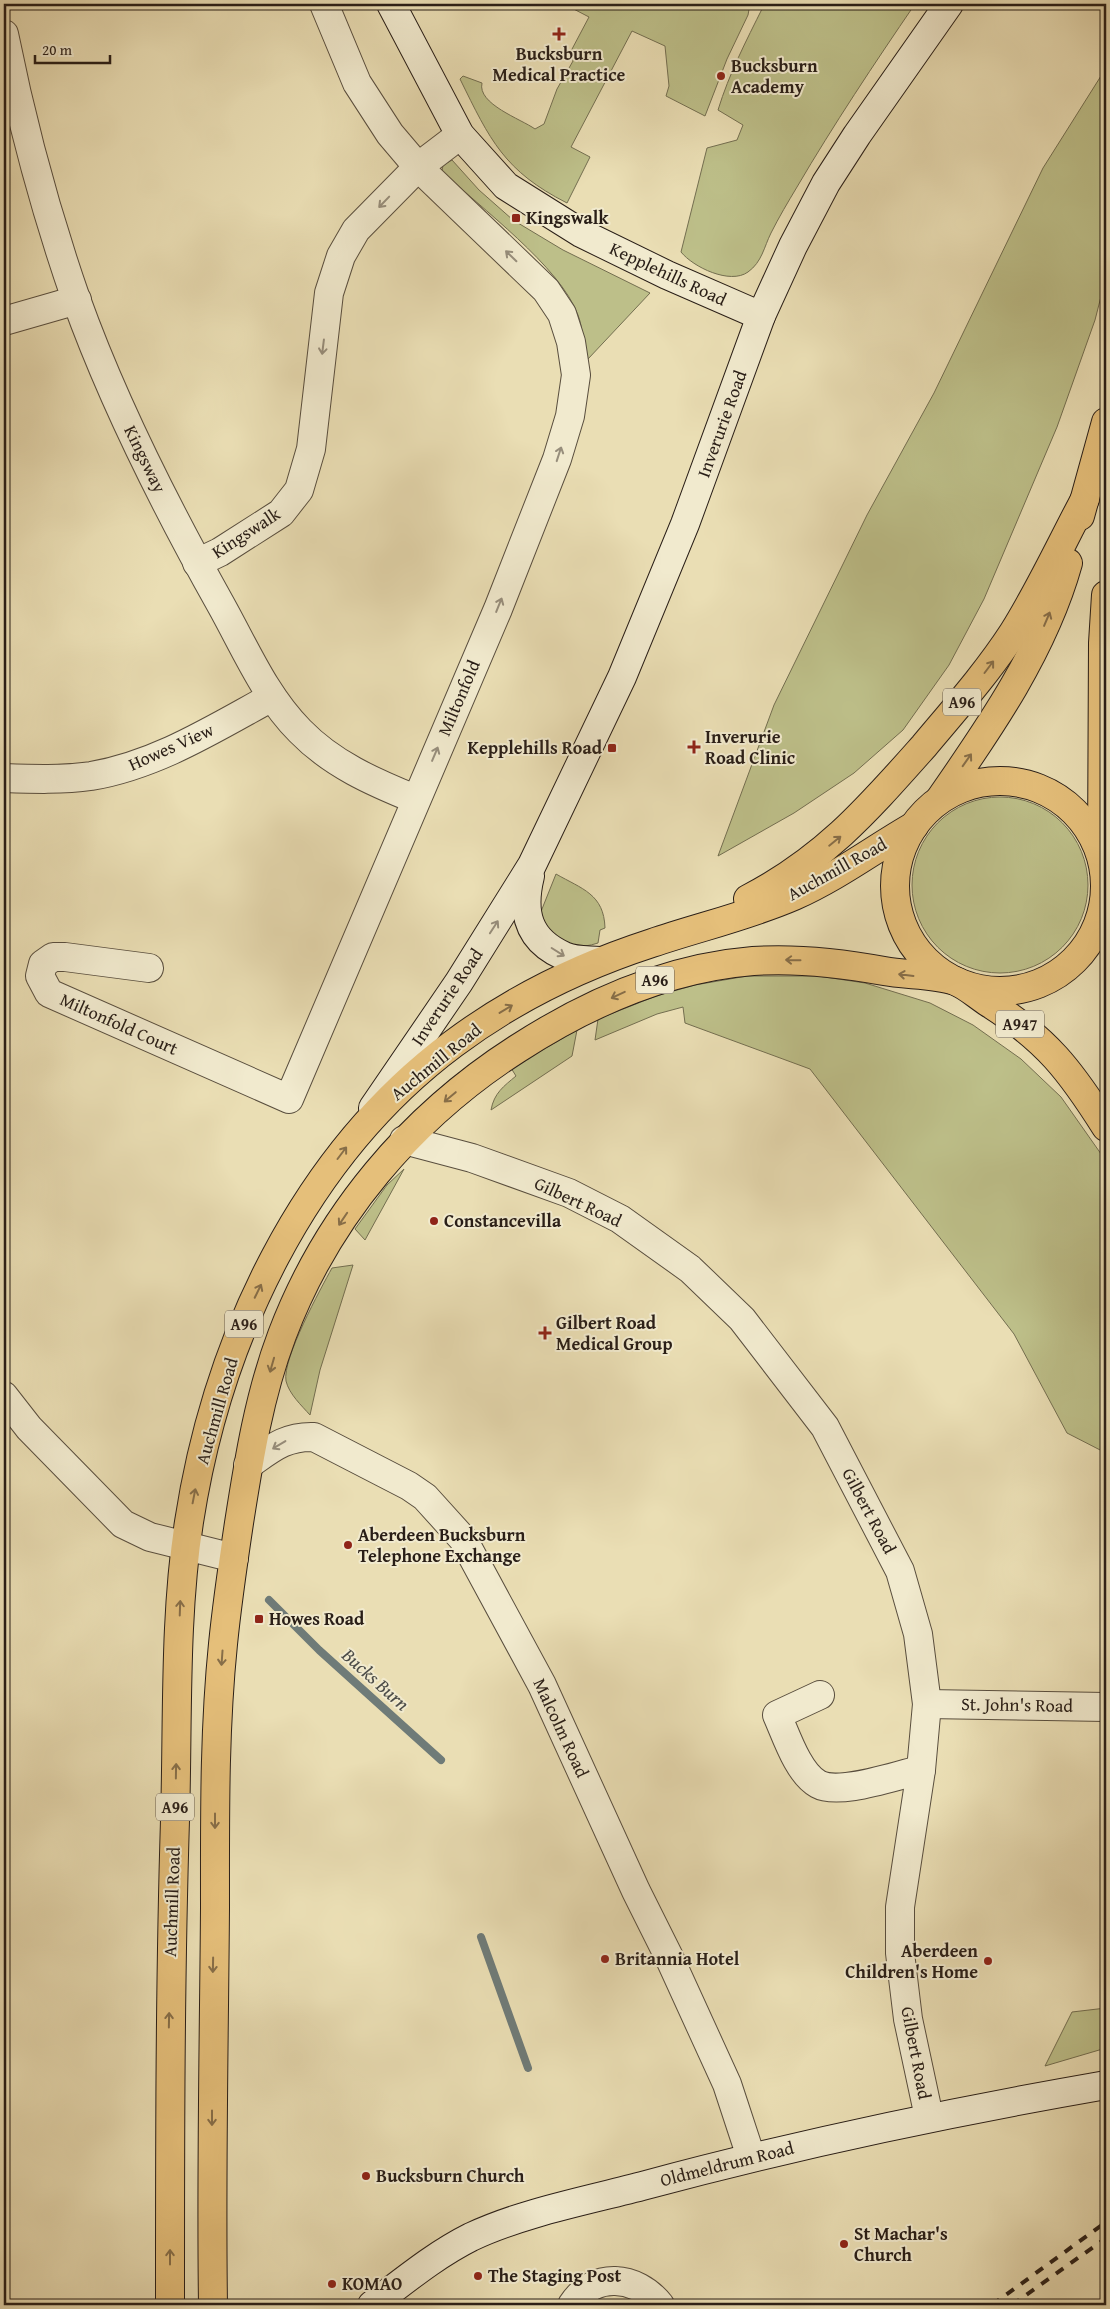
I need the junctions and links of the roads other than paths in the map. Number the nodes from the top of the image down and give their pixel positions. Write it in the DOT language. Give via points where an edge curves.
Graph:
graph roads {
  1 [pos="324,4"];
  2 [pos="392,4"];
  3 [pos="948,4"];
  4 [pos="4,34"];
  5 [pos="460,136"];
  6 [pos="418,167"];
  7 [pos="76,300"];
  8 [pos="762,316"];
  9 [pos="4,321"];
  10 [pos="1106,422"];
  11 [pos="1085,499"];
  12 [pos="197,564"];
  13 [pos="1106,595"];
  14 [pos="272,697"];
  15 [pos="4,778"];
  16 [pos="415,799"];
  17 [pos="940,800"];
  18 [pos="914,826"];
  19 [pos="1102,860"];
  20 [pos="532,865"];
  21 [pos="1105,900"];
  22 [pos="654,942"];
  23 [pos="598,962"];
  24 [pos="149,968"];
  25 [pos="954,980"];
  26 [pos="289,1099"];
  27 [pos="1106,1127"];
  28 [pos="360,1128"];
  29 [pos="404,1140"];
  30 [pos="4,1396"];
  31 [pos="248,1465"];
  32 [pos="186,1544"];
  33 [pos="234,1558"];
  34 [pos="820,1695"];
  35 [pos="927,1704"];
  36 [pos="1106,1707"];
  37 [pos="920,1770"];
  38 [pos="1106,2085"];
  39 [pos="929,2117"];
  40 [pos="751,2157"];
  41 [pos="214,2303"];
  42 [pos="170,2305"];
  43 [pos="372,2305"];
  44 [pos="572,2305"];
  45 [pos="660,2305"];
  1 -- 6 [label="street" via="357,83 390,134"];
  2 -- 5 [label="street, Kepplehills Road"];
  3 -- 8 [label="street, Inverurie Road" via="826,183"];
  4 -- 7 [label="street, Kingsway" via="36,171"];
  5 -- 6 [label="street, Kingswalk"];
  5 -- 8 [label="street, Kepplehills Road" via="506,186 564,225"];
  6 -- 12 [label="street, Kingswalk, one-way" via="356,230 335,272 329,292 311,449 298,490 281,513"];
  16 -- 6 [label="street, Miltonfold, one-way" via="498,609 557,459 570,416 576,376 571,342 562,314 546,290"];
  7 -- 9 [label="street"];
  7 -- 12 [label="street, Kingsway" via="124,418"];
  8 -- 20 [label="street, Inverurie Road" via="685,524 622,677"];
  10 -- 11 [label="main road, A96"];
  17 -- 11 [label="main road, A96, one-way" via="994,721 1038,639 1063,579"];
  22 -- 11 [label="main road, A96, one-way" via="720,913 774,884 838,839 861,816 990,666 1031,603"];
  12 -- 14 [label="street, Kingsway"];
  13 -- 19 [label="main road, A96"];
  14 -- 15 [label="street, Howes View" via="174,749 122,768 68,778"];
  14 -- 16 [label="street, Kingsway" via="300,731 333,760 369,780"];
  16 -- 26 [label="street, Miltonfold"];
  17 -- 18 [label="main road, A96"];
  17 -- 19 [label="main road, A96" via="962,788 986,782 1012,781 1036,787 1059,798 1078,815 1093,836"];
  18 -- 22 [label="main road, Auchmill Road / A96" via="851,866 794,896"];
  18 -- 25 [label="main road, A96" via="905,841 896,876 899,912 914,945 925,959"];
  19 -- 21 [label="main road, A96"];
  20 -- 23 [label="street, Inverurie Road, one-way" via="526,893 531,929 541,942 565,957"];
  28 -- 20 [label="street, Inverurie Road, one-way" via="459,982"];
  21 -- 25 [label="main road, A96" via="1098,925 1083,950 1063,970 1038,984 1010,990 981,989"];
  22 -- 23 [label="main road, Auchmill Road / A96"];
  28 -- 23 [label="main road, Auchmill Road / A96, one-way" via="419,1072 465,1036 549,983"];
  24 -- 26 [label="street, Miltonfold Court" via="53,957 43,964 40,976 49,993"];
  25 -- 27 [label="main road, A947" via="1010,1016 1040,1041 1076,1080"];
  25 -- 29 [label="main road, Auchmill Road / A96, one-way" via="814,960 752,961 671,975 593,1007 525,1044 466,1083"];
  32 -- 28 [label="main road, Auchmill Road / A96, one-way" via="209,1431 253,1302 278,1251"];
  29 -- 31 [label="main road, Auchmill Road / A96, one-way" via="342,1221 300,1293 274,1360"];
  29 -- 35 [label="street, Gilbert Road" via="472,1158 569,1193 620,1219 690,1269 742,1319 825,1428 900,1572 918,1634"];
  30 -- 32 [label="street" via="29,1428 123,1524 150,1537"];
  31 -- 33 [label="main road, Auchmill Road / A96"];
  40 -- 31 [label="street, Malcolm Road, one-way" via="727,2084 542,1685 462,1539 425,1497 314,1437 298,1436 279,1444"];
  32 -- 33 [label="street"];
  42 -- 32 [label="main road, Auchmill Road / A96, one-way" via="169,2018 181,1602"];
  33 -- 41 [label="main road, Auchmill Road / A96, one-way" via="223,1645 215,1787"];
  34 -- 37 [label="street" via="777,1715 794,1756 818,1784 836,1789"];
  35 -- 36 [label="street, St. John's Road"];
  35 -- 37 [label="street, Gilbert Road"];
  37 -- 39 [label="street, Gilbert Road" via="900,1908 900,1953 908,2019"];
  38 -- 39 [label="street, Oldmeldrum Road"];
  39 -- 40 [label="street, Oldmeldrum Road"];
  40 -- 43 [label="street, Oldmeldrum Road" via="540,2213 472,2236 425,2264"];
  44 -- 45 [label="street" via="589,2286 617,2279 638,2287"];
}
